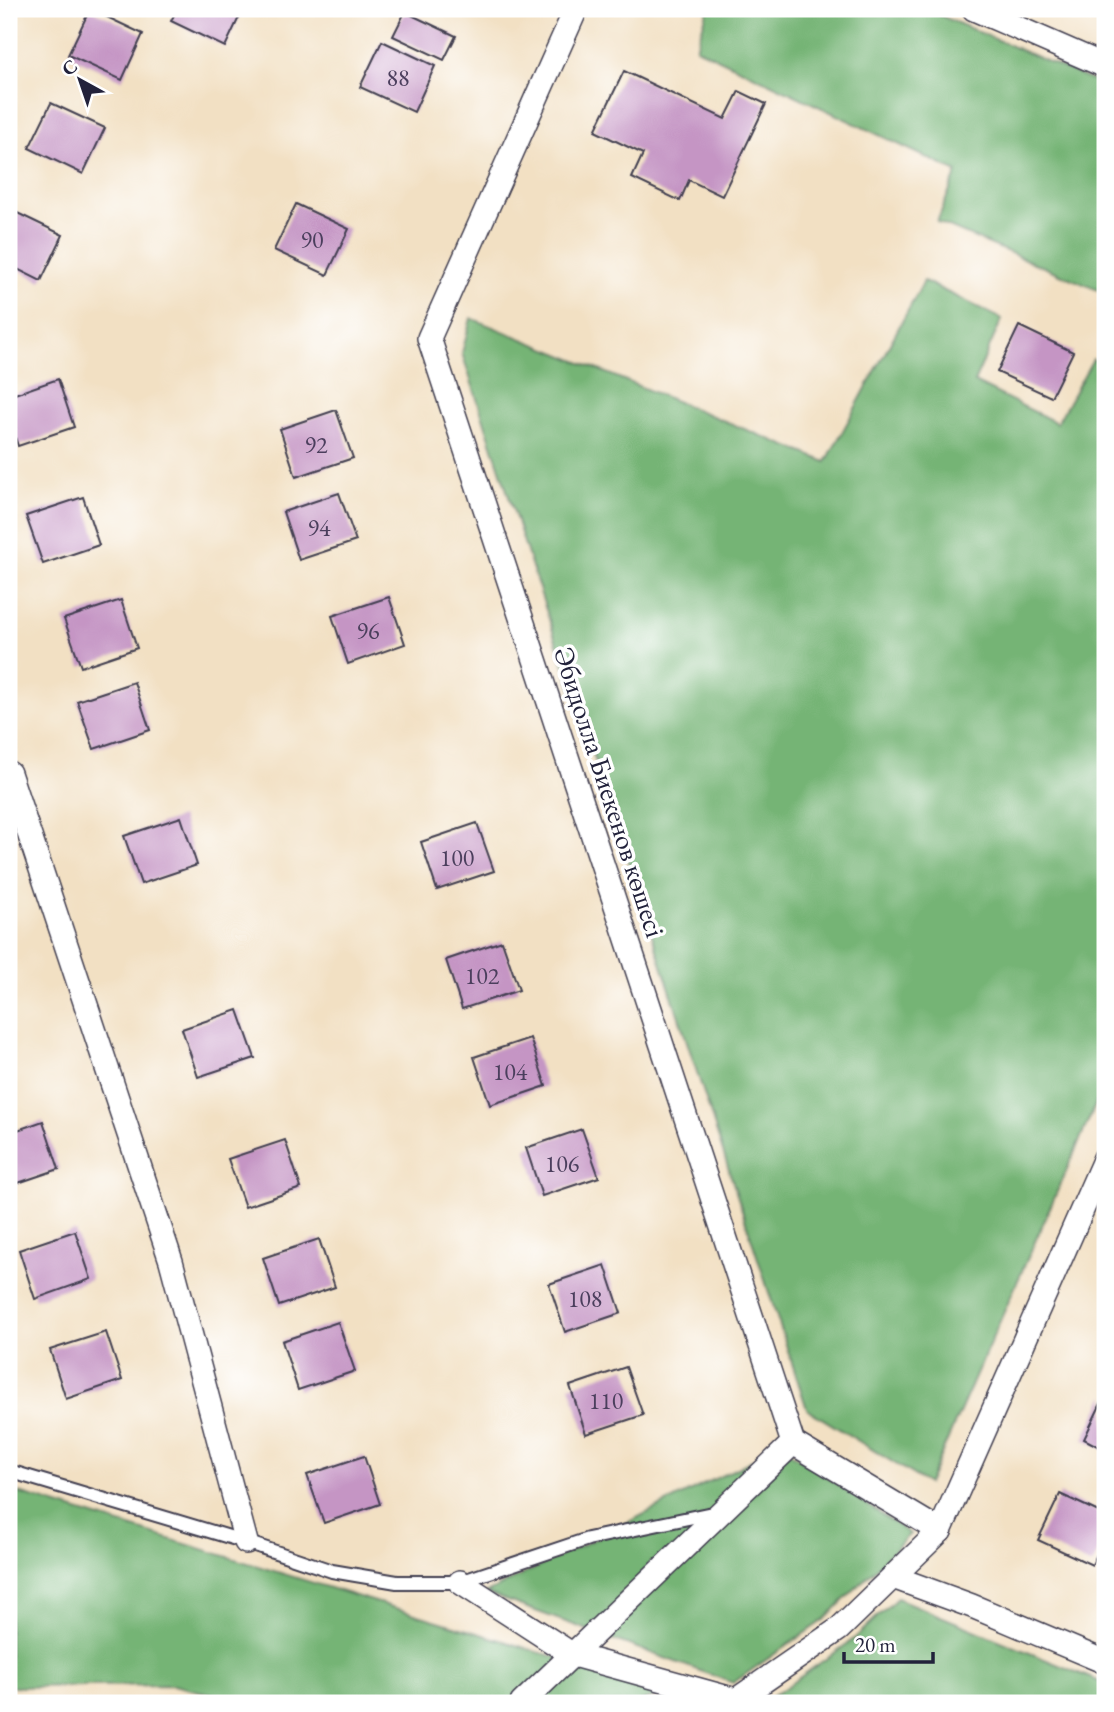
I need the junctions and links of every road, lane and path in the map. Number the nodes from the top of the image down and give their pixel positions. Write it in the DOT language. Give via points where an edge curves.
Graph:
graph roads {
  1 [pos="576,9"];
  2 [pos="974,9"];
  3 [pos="1105,66"];
  4 [pos="9,773"];
  5 [pos="1105,1158"];
  6 [pos="793,1443"];
  7 [pos="9,1471"];
  8 [pos="724,1511"];
  9 [pos="940,1531"];
  10 [pos="246,1542"];
  11 [pos="893,1577"];
  12 [pos="460,1582"];
  13 [pos="573,1655"];
  14 [pos="1105,1662"];
  15 [pos="735,1702"];
  16 [pos="522,1703"];
  1 -- 6 [label="street, Әбидолла Биекенов көшесі" via="429,338"];
  2 -- 3 [label="street"];
  4 -- 10 [label="street" via="171,1261"];
  5 -- 9 [label="street"];
  6 -- 8 [label="street"];
  6 -- 9 [label="street"];
  7 -- 10 [label="lane"];
  8 -- 12 [label="lane" via="588,1539"];
  8 -- 13 [label="street"];
  9 -- 11 [label="street"];
  10 -- 12 [label="lane" via="332,1571 397,1582"];
  11 -- 14 [label="street"];
  11 -- 15 [label="street" via="839,1629"];
  12 -- 13 [label="street"];
  13 -- 15 [label="street"];
  13 -- 16 [label="street"];
}
